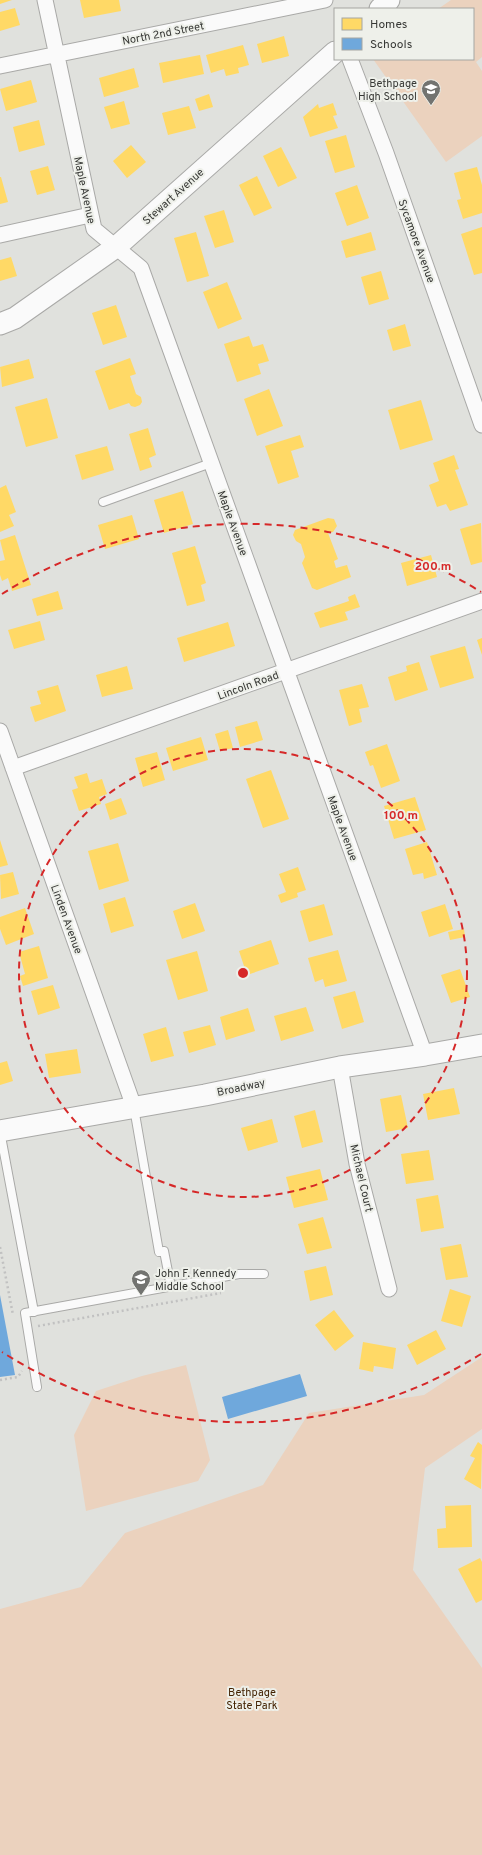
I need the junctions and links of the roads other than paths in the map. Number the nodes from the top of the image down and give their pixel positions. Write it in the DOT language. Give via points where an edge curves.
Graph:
graph roads {
  1 [pos="45,0"];
  2 [pos="325,0"];
  3 [pos="389,0"];
  4 [pos="381,8"];
  5 [pos="334,53"];
  6 [pos="56,54"];
  7 [pos="350,60"];
  8 [pos="0,66"];
  9 [pos="90,215"];
  10 [pos="0,235"];
  11 [pos="116,247"];
  12 [pos="0,324"];
  13 [pos="482,425"];
  14 [pos="211,463"];
  15 [pos="102,502"];
  16 [pos="482,601"];
  17 [pos="286,671"];
  18 [pos="0,731"];
  19 [pos="14,768"];
  20 [pos="482,1045"];
  21 [pos="424,1055"];
  22 [pos="340,1067"];
  23 [pos="134,1107"];
  24 [pos="0,1131"];
  25 [pos="264,1274"];
  26 [pos="171,1287"];
  27 [pos="389,1288"];
  28 [pos="34,1312"];
  29 [pos="37,1387"];
  1 -- 6 [label="street, Maple Avenue"];
  2 -- 6 [label="street, North 2nd Street"];
  3 -- 4 [label="main road"];
  5 -- 11 [label="main road, Stewart Avenue"];
  6 -- 8 [label="street, North 2nd Street"];
  6 -- 9 [label="street, Maple Avenue"];
  7 -- 13 [label="street, Sycamore Avenue"];
  9 -- 10 [label="street"];
  9 -- 11 [label="street, Maple Avenue" via="94,229"];
  11 -- 12 [label="main road, Stewart Avenue" via="14,318"];
  11 -- 14 [label="street, Maple Avenue" via="141,268"];
  14 -- 15 [label="lane"];
  14 -- 17 [label="street, Maple Avenue"];
  16 -- 17 [label="street, Lincoln Road"];
  17 -- 19 [label="street, Lincoln Road"];
  17 -- 21 [label="street, Maple Avenue"];
  18 -- 19 [label="street, Linden Avenue"];
  19 -- 23 [label="street, Linden Avenue"];
  20 -- 21 [label="main road, Broadway"];
  21 -- 22 [label="main road, Broadway"];
  22 -- 23 [label="main road, Broadway"];
  22 -- 27 [label="street, Michael Court" via="357,1164"];
  23 -- 24 [label="main road, Broadway"];
  23 -- 26 [label="lane" via="159,1252 164,1251"];
  24 -- 28 [label="lane"];
  25 -- 26 [label="lane" via="239,1274"];
  26 -- 28 [label="lane"];
  28 -- 29 [label="lane" via="25,1313"];
}
